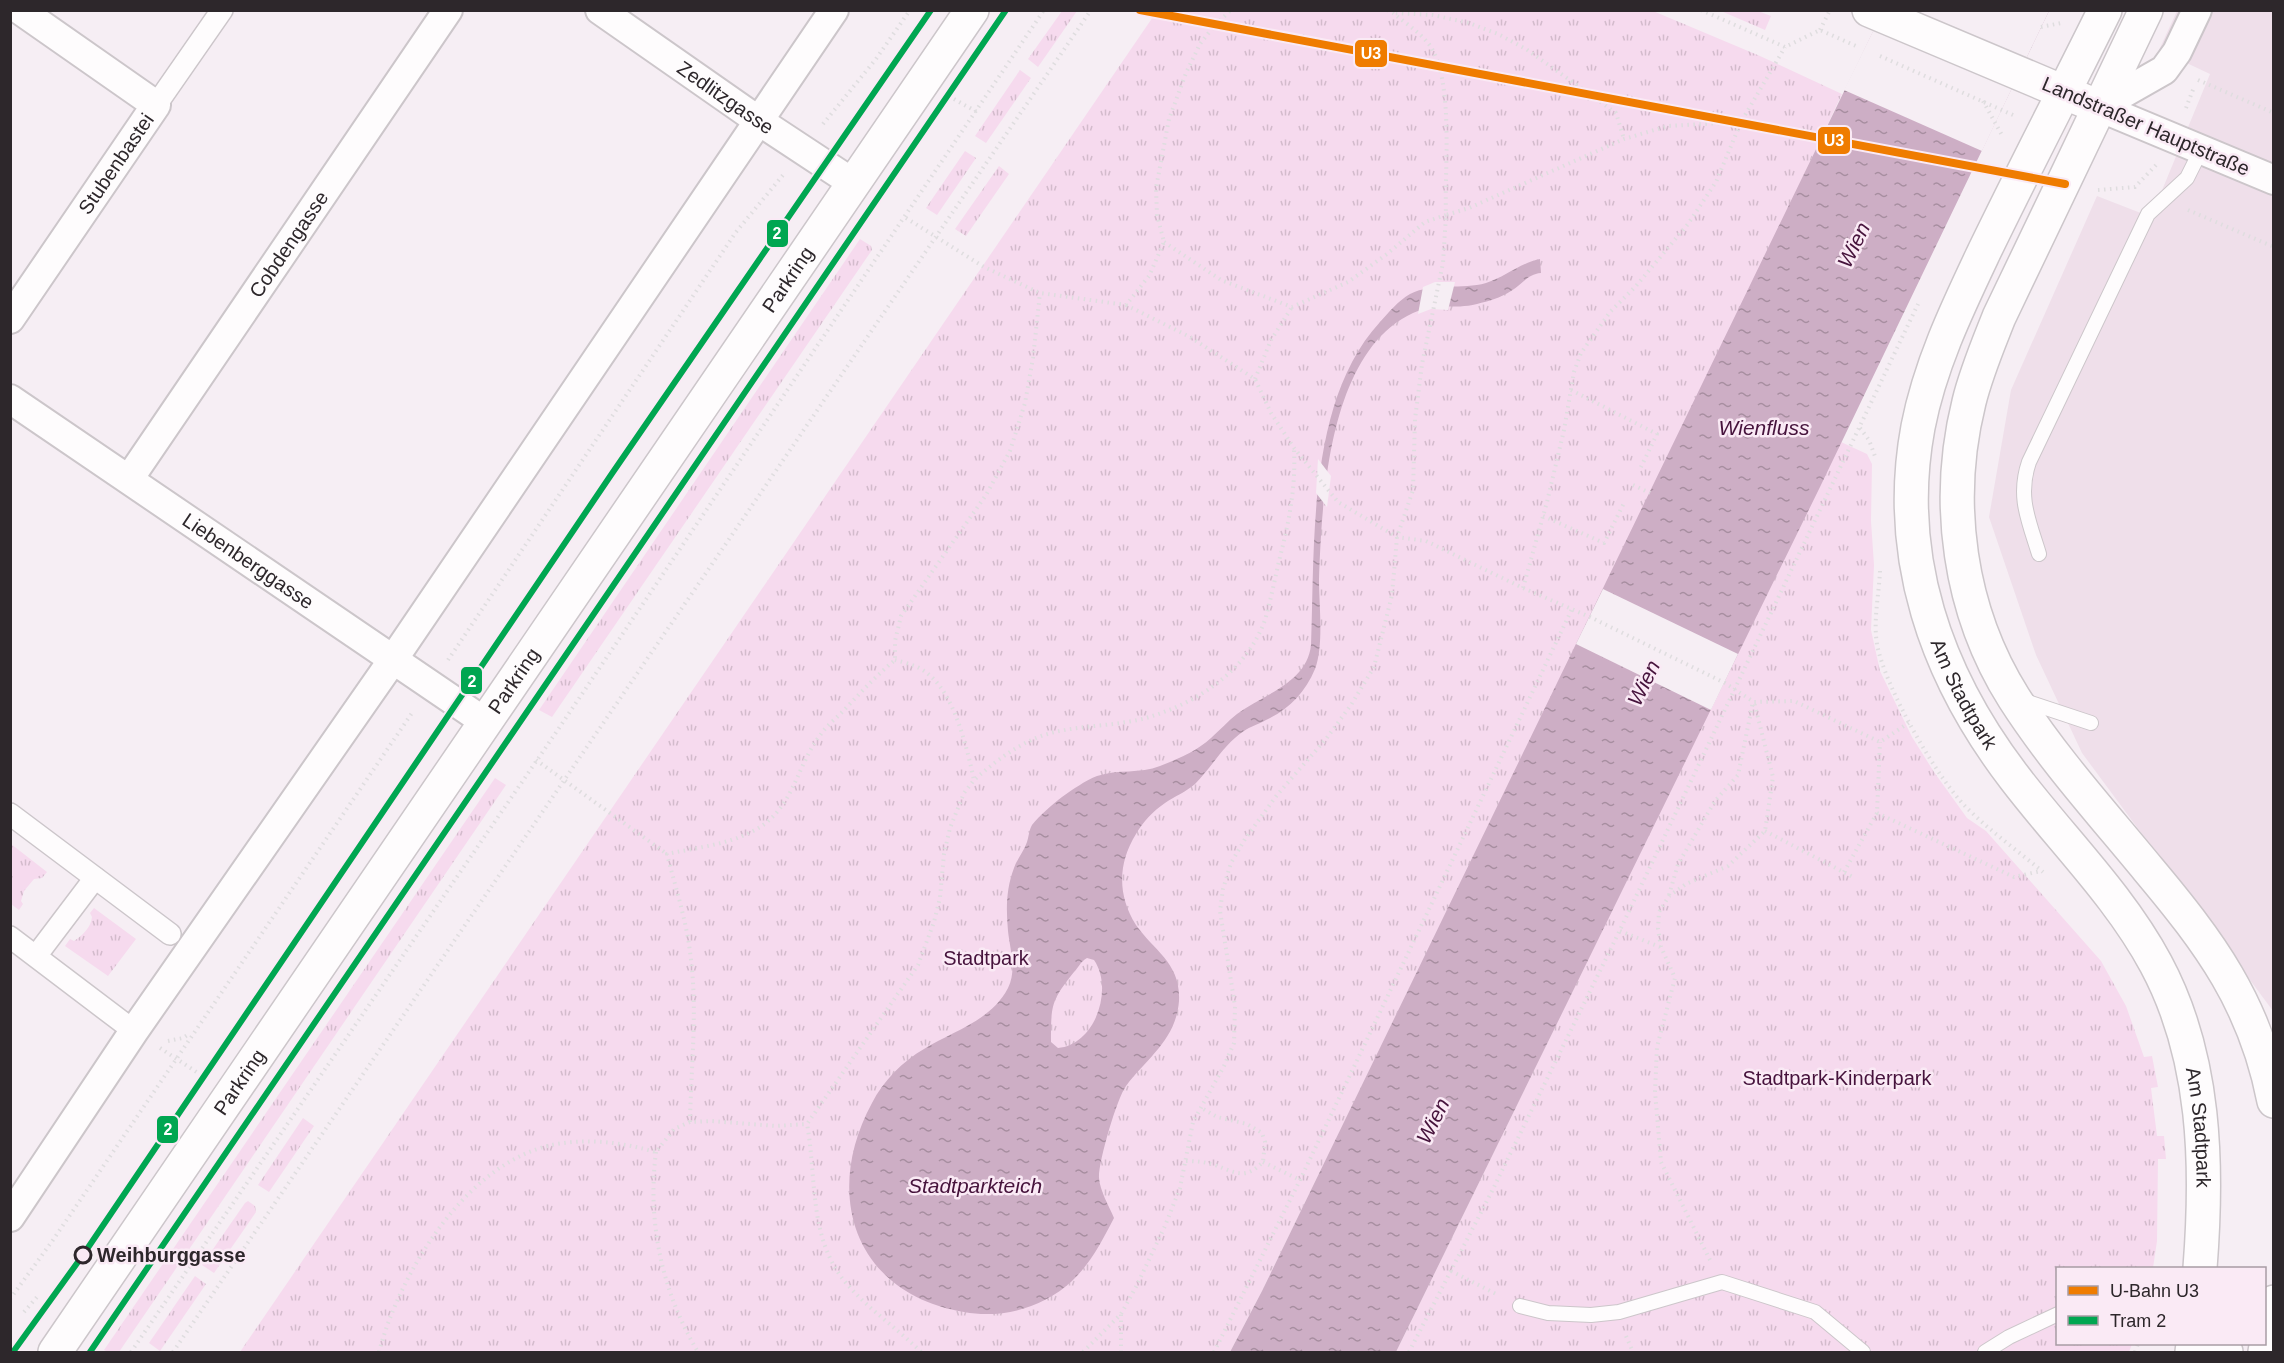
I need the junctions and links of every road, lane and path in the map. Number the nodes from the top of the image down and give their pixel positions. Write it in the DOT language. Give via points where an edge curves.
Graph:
graph roads {
  1 [pos="20,10"];
  2 [pos="222,10"];
  3 [pos="448,10"];
  4 [pos="600,10"];
  5 [pos="834,10"];
  6 [pos="972,10"];
  7 [pos="1044,10"];
  8 [pos="1091,10"];
  9 [pos="1231,10"];
  10 [pos="1387,10"];
  11 [pos="1701,10"];
  12 [pos="1830,10"];
  13 [pos="2105,10"];
  14 [pos="2146,10"];
  15 [pos="2197,10"];
  16 [pos="1394,12"];
  17 [pos="1874,13"];
  18 [pos="1820,30"];
  19 [pos="1785,47"];
  20 [pos="1864,49"];
  21 [pos="1875,54"];
  22 [pos="2198,79"];
  23 [pos="2064,90"];
  24 [pos="954,98"];
  25 [pos="1983,100"];
  26 [pos="156,105"];
  27 [pos="2099,106"];
  28 [pos="977,112"];
  29 [pos="2274,112"];
  30 [pos="2014,116"];
  31 [pos="759,121"];
  32 [pos="1741,122"];
  33 [pos="2003,137"];
  34 [pos="1624,139"];
  35 [pos="2201,150"];
  36 [pos="2274,180"];
  37 [pos="853,183"];
  38 [pos="2135,188"];
  39 [pos="2163,200"];
  40 [pos="1446,215"];
  41 [pos="906,218"];
  42 [pos="736,232"];
  43 [pos="937,237"];
  44 [pos="1164,242"];
  45 [pos="2274,247"];
  46 [pos="1040,293"];
  47 [pos="1126,305"];
  48 [pos="1292,307"];
  49 [pos="10,320"];
  50 [pos="1255,379"];
  51 [pos="1571,390"];
  52 [pos="10,399"];
  53 [pos="1294,448"];
  54 [pos="1876,463"];
  55 [pos="1640,469"];
  56 [pos="129,479"];
  57 [pos="1633,485"];
  58 [pos="1650,493"];
  59 [pos="1625,501"];
  60 [pos="1543,516"];
  61 [pos="1396,537"];
  62 [pos="2039,554"];
  63 [pos="1880,565"];
  64 [pos="1523,588"];
  65 [pos="1572,609"];
  66 [pos="449,658"];
  67 [pos="895,660"];
  68 [pos="392,661"];
  69 [pos="1735,690"];
  70 [pos="2013,697"];
  71 [pos="1754,702"];
  72 [pos="409,717"];
  73 [pos="485,722"];
  74 [pos="1910,722"];
  75 [pos="2091,723"];
  76 [pos="1880,741"];
  77 [pos="536,760"];
  78 [pos="564,780"];
  79 [pos="974,780"];
  80 [pos="1877,813"];
  81 [pos="10,814"];
  82 [pos="1765,831"];
  83 [pos="667,854"];
  84 [pos="2042,871"];
  85 [pos="1844,872"];
  86 [pos="1853,877"];
  87 [pos="2049,877"];
  88 [pos="95,878"];
  89 [pos="1669,896"];
  90 [pos="1620,930"];
  91 [pos="170,934"];
  92 [pos="10,937"];
  93 [pos="1661,947"];
  94 [pos="36,956"];
  95 [pos="135,1031"];
  96 [pos="176,1058"];
  97 [pos="198,1073"];
  98 [pos="2274,1101"];
  99 [pos="1200,1107"];
  100 [pos="690,1122"];
  101 [pos="807,1124"];
  102 [pos="656,1152"];
  103 [pos="1186,1161"];
  104 [pos="1263,1162"];
  105 [pos="1300,1180"];
  106 [pos="10,1217"];
  107 [pos="2200,1267"];
  108 [pos="1451,1271"];
  109 [pos="1722,1282"];
  110 [pos="37,1297"];
  111 [pos="10,1299"];
  112 [pos="2274,1302"];
  113 [pos="1520,1306"];
  114 [pos="2273,1308"];
  115 [pos="24,1312"];
  116 [pos="1121,1314"];
  117 [pos="2056,1315"];
  118 [pos="55,1353"];
  119 [pos="131,1353"];
  120 [pos="172,1353"];
  121 [pos="379,1353"];
  122 [pos="698,1353"];
  123 [pos="921,1353"];
  124 [pos="1083,1353"];
  125 [pos="1121,1353"];
  126 [pos="1214,1353"];
  127 [pos="1409,1353"];
  128 [pos="1863,1353"];
  129 [pos="1984,1353"];
  130 [pos="2265,1353"];
  1 -- 26 [label="street"];
  2 -- 26 [label="street, Stubenbastei"];
  3 -- 56 [label="street, Cobdengasse"];
  4 -- 31 [label="street, Zedlitzgasse"];
  5 -- 31 [label="street"];
  6 -- 37 [label="main road, Parkring"];
  7 -- 28 [label="path"];
  8 -- 43 [label="path"];
  9 -- 44 [label="path" via="1200,44 1169,119 1156,188"];
  10 -- 16 [label="path"];
  11 -- 19 [label="path"];
  12 -- 18 [label="path"];
  13 -- 23 [label="main road, Am Stadtpark"];
  14 -- 27 [label="main road, Am Stadtpark"];
  15 -- 27 [label="street" via="2164,70"];
  16 -- 34 [label="path" via="1469,23 1526,49 1616,113"];
  16 -- 40 [label="path" via="1429,44 1440,70 1445,97"];
  17 -- 23 [label="main road, Landstraßer Hauptstraße"];
  18 -- 19 [label="path"];
  18 -- 20 [label="path"];
  19 -- 32 [label="path"];
  21 -- 25 [label="path"];
  22 -- 29 [label="path"];
  23 -- 27 [label="main road, Landstraßer Hauptstraße"];
  23 -- 107 [label="main road, Am Stadtpark" via="1953,318 1927,387 1912,465 1915,555 1938,647 1959,691 2013,776 2136,930 2171,997 2196,1075 2203,1206"];
  24 -- 28 [label="path"];
  25 -- 30 [label="path"];
  25 -- 33 [label="path"];
  26 -- 49 [label="street, Stubenbastei"];
  27 -- 35 [label="street, Landstraßer Hauptstraße"];
  27 -- 70 [label="main road, Am Stadtpark" via="1999,317 1969,401 1960,448 1956,491 1967,582 1991,656"];
  28 -- 41 [label="path"];
  31 -- 37 [label="street, Zedlitzgasse"];
  31 -- 68 [label="street"];
  32 -- 34 [label="path" via="1668,126"];
  32 -- 51 [label="path" via="1716,182 1688,224 1591,336 1581,353"];
  34 -- 40 [label="path"];
  35 -- 36 [label="street, Landstraßer Hauptstraße"];
  35 -- 39 [label="lane" via="2187,178"];
  37 -- 73 [label="main road, Parkring"];
  38 -- 39 [label="path"];
  39 -- 45 [label="path"];
  39 -- 62 [label="lane" via="2148,214 2024,475 2023,501"];
  40 -- 48 [label="path" via="1425,222 1348,282"];
  40 -- 61 [label="path" via="1443,263 1422,364 1413,490"];
  41 -- 43 [label="path"];
  41 -- 77 [label="path"];
  42 -- 66 [label="path"];
  43 -- 46 [label="path" via="984,267"];
  43 -- 78 [label="path"];
  44 -- 47 [label="path" via="1149,276"];
  44 -- 48 [label="path" via="1221,280"];
  46 -- 47 [label="path"];
  46 -- 67 [label="path" via="1025,403 1010,451 986,495 902,616"];
  47 -- 50 [label="path" via="1190,336"];
  48 -- 50 [label="path" via="1271,340"];
  50 -- 53 [label="path"];
  51 -- 55 [label="path" via="1657,434"];
  51 -- 60 [label="path"];
  52 -- 56 [label="street, Liebenberggasse"];
  53 -- 61 [label="path" via="1338,502"];
  53 -- 79 [label="path" via="1292,494 1270,600 1264,622 1238,664 1202,695 1182,705 1146,718 1035,738 1012,750"];
  54 -- 69 [label="path" via="1876,455 1860,428"];
  56 -- 68 [label="street, Liebenberggasse"];
  57 -- 58 [label="path"];
  59 -- 60 [label="path" via="1604,543"];
  60 -- 64 [label="path"];
  61 -- 64 [label="path" via="1426,540"];
  61 -- 99 [label="path" via="1392,595 1374,667 1351,705 1278,795 1231,863 1220,910 1236,1029 1224,1066"];
  63 -- 74 [label="path" via="1877,645 1886,674"];
  64 -- 65 [label="path"];
  65 -- 69 [label="path"];
  65 -- 105 [label="path"];
  67 -- 79 [label="path" via="919,667 940,687 961,732"];
  67 -- 83 [label="path" via="821,733 790,795 776,814 752,832"];
  68 -- 73 [label="street, Liebenberggasse"];
  68 -- 95 [label="street"];
  69 -- 71 [label="path"];
  69 -- 90 [label="path"];
  70 -- 75 [label="lane"];
  70 -- 98 [label="main road, Am Stadtpark" via="2221,964 2258,1042"];
  71 -- 76 [label="path" via="1794,701"];
  71 -- 82 [label="path" via="1773,777"];
  71 -- 89 [label="path" via="1738,775 1715,801 1678,864"];
  72 -- 96 [label="path"];
  73 -- 118 [label="main road, Parkring"];
  74 -- 76 [label="path"];
  74 -- 84 [label="path" via="1943,778 1967,808"];
  76 -- 80 [label="path"];
  77 -- 78 [label="path"];
  77 -- 119 [label="path"];
  78 -- 83 [label="path"];
  78 -- 120 [label="path"];
  79 -- 101 [label="path" via="964,793 950,828 940,898 918,965"];
  80 -- 84 [label="path" via="2014,877"];
  80 -- 85 [label="path"];
  81 -- 88 [label="street"];
  82 -- 85 [label="path"];
  82 -- 89 [label="path" via="1728,866"];
  83 -- 100 [label="path" via="690,952 694,1002"];
  84 -- 87 [label="path"];
  85 -- 86 [label="path"];
  88 -- 91 [label="street"];
  88 -- 94 [label="street"];
  89 -- 93 [label="path" via="1659,912"];
  90 -- 93 [label="path"];
  90 -- 108 [label="path"];
  92 -- 94 [label="street"];
  93 -- 109 [label="path" via="1675,978 1657,1047 1655,1092 1661,1162"];
  94 -- 95 [label="street"];
  95 -- 96 [label="path"];
  95 -- 106 [label="street"];
  96 -- 97 [label="path"];
  96 -- 111 [label="path"];
  99 -- 103 [label="path" via="1193,1122"];
  99 -- 104 [label="path" via="1262,1133"];
  100 -- 101 [label="path"];
  100 -- 102 [label="path" via="674,1129"];
  101 -- 123 [label="path" via="816,1210 831,1259 846,1282"];
  102 -- 121 [label="path" via="599,1141 555,1144 530,1152 490,1175 457,1208 415,1267 395,1305"];
  102 -- 122 [label="path" via="654,1212 662,1264 681,1320"];
  103 -- 104 [label="path" via="1241,1174"];
  103 -- 116 [label="path" via="1165,1226"];
  104 -- 105 [label="path"];
  105 -- 126 [label="path"];
  108 -- 113 [label="path"];
  108 -- 127 [label="path"];
  109 -- 113 [label="lane" via="1619,1312 1548,1313"];
  109 -- 128 [label="lane" via="1815,1312"];
  110 -- 115 [label="path"];
  112 -- 114 [label="main road"];
  114 -- 130 [label="main road"];
  116 -- 124 [label="path"];
  116 -- 125 [label="path"];
  117 -- 129 [label="lane"];
}
